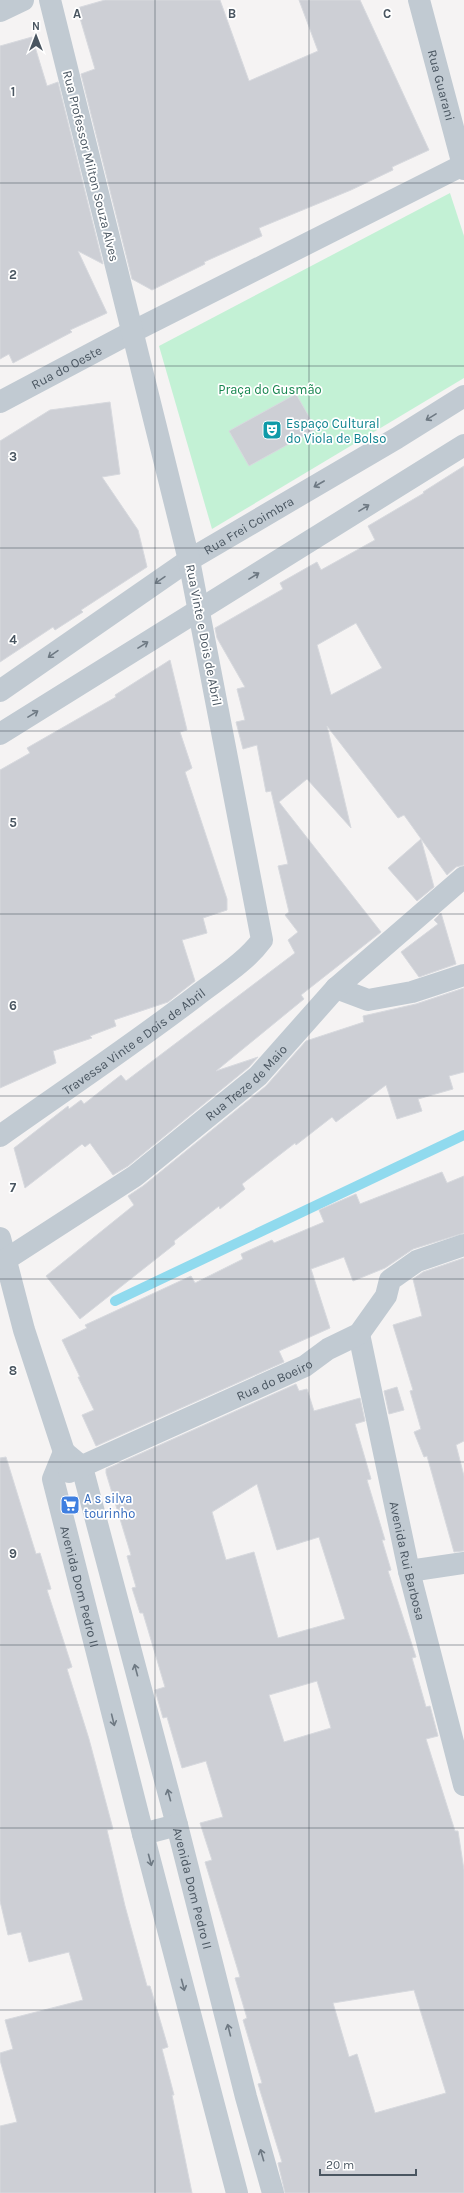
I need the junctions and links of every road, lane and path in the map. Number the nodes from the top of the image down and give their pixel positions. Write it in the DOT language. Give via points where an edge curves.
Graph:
graph roads {
  1 [pos="23,0"];
  2 [pos="50,0"];
  3 [pos="419,0"];
  4 [pos="0,11"];
  5 [pos="463,167"];
  6 [pos="132,332"];
  7 [pos="464,396"];
  8 [pos="0,402"];
  9 [pos="464,445"];
  10 [pos="189,560"];
  11 [pos="200,610"];
  12 [pos="0,691"];
  13 [pos="0,734"];
  14 [pos="464,877"];
  15 [pos="262,940"];
  16 [pos="464,975"];
  17 [pos="336,988"];
  18 [pos="0,1136"];
  19 [pos="0,1238"];
  20 [pos="464,1245"];
  21 [pos="5,1260"];
  22 [pos="360,1334"];
  23 [pos="64,1452"];
  24 [pos="82,1467"];
  25 [pos="53,1479"];
  26 [pos="464,1563"];
  27 [pos="409,1571"];
  28 [pos="464,1785"];
  29 [pos="177,1825"];
  30 [pos="143,1834"];
  31 [pos="246,2097"];
  32 [pos="214,2105"];
  33 [pos="237,2193"];
  34 [pos="273,2193"];
  1 -- 4 [label="street"];
  2 -- 6 [label="street, Rua Professor Milton Souza Alves"];
  3 -- 5 [label="street, Rua Guarani"];
  5 -- 6 [label="street"];
  6 -- 8 [label="street, Rua do Oeste"];
  6 -- 10 [label="street, Rua Vinte e Dois de Abril"];
  7 -- 10 [label="street, Rua Frei Coimbra, one-way"];
  11 -- 9 [label="street, one-way"];
  10 -- 11 [label="street, Rua Vinte e Dois de Abril"];
  10 -- 12 [label="street, Rua Frei Coimbra, one-way"];
  13 -- 11 [label="street, one-way"];
  11 -- 15 [label="street, Rua Vinte e Dois de Abril"];
  14 -- 17 [label="street, Rua Treze de Maio"];
  15 -- 18 [label="street, Travessa Vinte e Dois de Abril" via="255,950 234,968 168,1018"];
  16 -- 17 [label="street" via="412,992 368,1000"];
  17 -- 21 [label="street, Rua Treze de Maio" via="258,1076 135,1176"];
  19 -- 21 [label="street"];
  20 -- 22 [label="street" via="417,1261 390,1280 386,1296"];
  21 -- 23 [label="street" via="24,1330"];
  22 -- 24 [label="street, Rua do Boeiro" via="328,1349 305,1366"];
  22 -- 27 [label="street, Avenida Rui Barbosa"];
  23 -- 24 [label="street"];
  23 -- 25 [label="street"];
  24 -- 25 [label="street, Rua do Boeiro"];
  29 -- 24 [label="street, Avenida Dom Pedro II, one-way"];
  25 -- 30 [label="street, Avenida Dom Pedro II, one-way"];
  26 -- 27 [label="street"];
  27 -- 28 [label="street, Avenida Rui Barbosa"];
  29 -- 30 [label="street"];
  31 -- 29 [label="street, Avenida Dom Pedro II, one-way"];
  30 -- 32 [label="street, Avenida Dom Pedro II, one-way"];
  31 -- 32 [label="street"];
  34 -- 31 [label="street, Avenida Dom Pedro II, one-way"];
  32 -- 33 [label="street, Avenida Dom Pedro II"];
}
